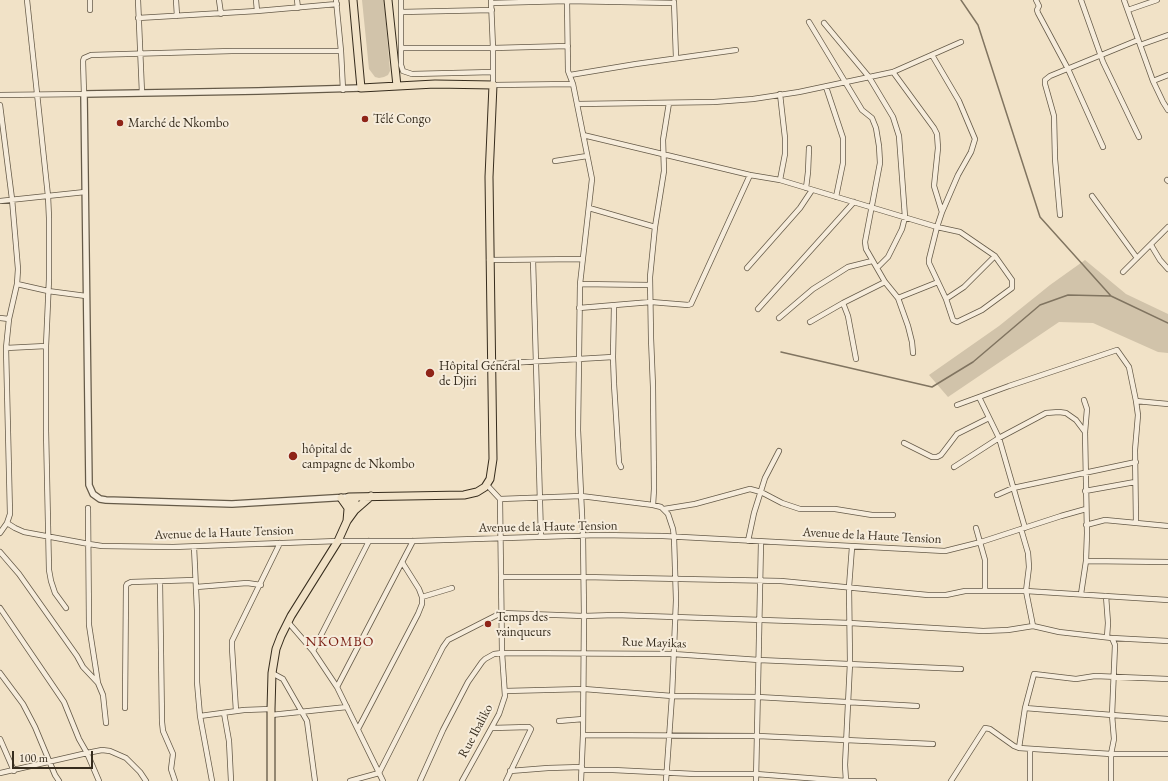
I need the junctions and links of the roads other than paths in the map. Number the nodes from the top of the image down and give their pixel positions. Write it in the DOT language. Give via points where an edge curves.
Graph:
graph roads {
  1 [pos="27,0"];
  2 [pos="90,0"];
  3 [pos="138,0"];
  4 [pos="176,0"];
  5 [pos="219,0"];
  6 [pos="256,0"];
  7 [pos="297,0"];
  8 [pos="353,0"];
  9 [pos="388,0"];
  10 [pos="401,0"];
  11 [pos="567,0"];
  12 [pos="1036,0"];
  13 [pos="1081,0"];
  14 [pos="1124,0"];
  15 [pos="1157,0"];
  16 [pos="491,1"];
  17 [pos="674,1"];
  18 [pos="336,2"];
  19 [pos="298,8"];
  20 [pos="90,10"];
  21 [pos="492,10"];
  22 [pos="1128,10"];
  23 [pos="257,11"];
  24 [pos="401,12"];
  25 [pos="220,14"];
  26 [pos="177,16"];
  27 [pos="138,18"];
  28 [pos="809,22"];
  29 [pos="824,23"];
  30 [pos="1168,35"];
  31 [pos="961,42"];
  32 [pos="1139,43"];
  33 [pos="568,46"];
  34 [pos="401,48"];
  35 [pos="493,48"];
  36 [pos="736,50"];
  37 [pos="341,51"];
  38 [pos="140,53"];
  39 [pos="932,55"];
  40 [pos="1101,56"];
  41 [pos="676,58"];
  42 [pos="1068,69"];
  43 [pos="493,72"];
  44 [pos="893,72"];
  45 [pos="570,75"];
  46 [pos="1168,75"];
  47 [pos="869,77"];
  48 [pos="1153,81"];
  49 [pos="845,82"];
  50 [pos="573,84"];
  51 [pos="493,85"];
  52 [pos="397,86"];
  53 [pos="826,87"];
  54 [pos="361,88"];
  55 [pos="342,90"];
  56 [pos="142,93"];
  57 [pos="37,94"];
  58 [pos="84,94"];
  59 [pos="780,94"];
  60 [pos="0,95"];
  61 [pos="669,103"];
  62 [pos="577,104"];
  63 [pos="0,105"];
  64 [pos="1168,110"];
  65 [pos="583,135"];
  66 [pos="1139,137"];
  67 [pos="1103,147"];
  68 [pos="809,148"];
  69 [pos="663,154"];
  70 [pos="587,156"];
  71 [pos="555,161"];
  72 [pos="750,175"];
  73 [pos="780,180"];
  74 [pos="806,188"];
  75 [pos="812,190"];
  76 [pos="85,192"];
  77 [pos="48,196"];
  78 [pos="836,196"];
  79 [pos="1092,196"];
  80 [pos="12,199"];
  81 [pos="0,201"];
  82 [pos="854,202"];
  83 [pos="590,208"];
  84 [pos="871,208"];
  85 [pos="942,212"];
  86 [pos="1060,215"];
  87 [pos="904,217"];
  88 [pos="655,227"];
  89 [pos="937,227"];
  90 [pos="1168,227"];
  91 [pos="1151,245"];
  92 [pos="995,256"];
  93 [pos="1137,258"];
  94 [pos="582,259"];
  95 [pos="489,260"];
  96 [pos="533,260"];
  97 [pos="872,261"];
  98 [pos="747,268"];
  99 [pos="877,268"];
  100 [pos="1168,269"];
  101 [pos="1123,272"];
  102 [pos="885,282"];
  103 [pos="938,282"];
  104 [pos="17,284"];
  105 [pos="580,284"];
  106 [pos="650,285"];
  107 [pos="48,291"];
  108 [pos="86,296"];
  109 [pos="898,298"];
  110 [pos="946,299"];
  111 [pos="651,302"];
  112 [pos="842,303"];
  113 [pos="614,306"];
  114 [pos="579,308"];
  115 [pos="758,308"];
  116 [pos="0,318"];
  117 [pos="779,318"];
  118 [pos="9,319"];
  119 [pos="810,322"];
  120 [pos="46,346"];
  121 [pos="6,348"];
  122 [pos="913,353"];
  123 [pos="579,358"];
  124 [pos="613,358"];
  125 [pos="856,359"];
  126 [pos="537,362"];
  127 [pos="491,364"];
  128 [pos="979,397"];
  129 [pos="1084,400"];
  130 [pos="1136,401"];
  131 [pos="1168,404"];
  132 [pos="957,405"];
  133 [pos="989,418"];
  134 [pos="1085,432"];
  135 [pos="999,438"];
  136 [pos="904,443"];
  137 [pos="779,451"];
  138 [pos="1136,462"];
  139 [pos="621,467"];
  140 [pos="954,468"];
  141 [pos="1085,472"];
  142 [pos="1135,482"];
  143 [pos="487,485"];
  144 [pos="1013,488"];
  145 [pos="1085,491"];
  146 [pos="761,492"];
  147 [pos="997,495"];
  148 [pos="371,496"];
  149 [pos="581,496"];
  150 [pos="352,497"];
  151 [pos="341,498"];
  152 [pos="539,498"];
  153 [pos="500,499"];
  154 [pos="653,505"];
  155 [pos="88,508"];
  156 [pos="352,509"];
  157 [pos="1086,509"];
  158 [pos="664,510"];
  159 [pos="893,515"];
  160 [pos="7,522"];
  161 [pos="0,523"];
  162 [pos="1136,523"];
  163 [pos="1086,524"];
  164 [pos="1168,526"];
  165 [pos="976,528"];
  166 [pos="1023,528"];
  167 [pos="1,531"];
  168 [pos="48,536"];
  169 [pos="583,536"];
  170 [pos="541,537"];
  171 [pos="674,537"];
  172 [pos="500,538"];
  173 [pos="338,541"];
  174 [pos="369,541"];
  175 [pos="413,541"];
  176 [pos="748,541"];
  177 [pos="761,542"];
  178 [pos="981,542"];
  179 [pos="280,543"];
  180 [pos="89,544"];
  181 [pos="194,546"];
  182 [pos="852,547"];
  183 [pos="0,552"];
  184 [pos="1086,561"];
  185 [pos="402,562"];
  186 [pos="1168,562"];
  187 [pos="502,577"];
  188 [pos="583,577"];
  189 [pos="195,580"];
  190 [pos="675,580"];
  191 [pos="760,581"];
  192 [pos="160,582"];
  193 [pos="261,585"];
  194 [pos="196,586"];
  195 [pos="848,587"];
  196 [pos="452,588"];
  197 [pos="1026,590"];
  198 [pos="985,591"];
  199 [pos="1081,594"];
  200 [pos="1106,596"];
  201 [pos="422,597"];
  202 [pos="1168,600"];
  203 [pos="0,608"];
  204 [pos="66,608"];
  205 [pos="501,613"];
  206 [pos="584,616"];
  207 [pos="675,617"];
  208 [pos="760,620"];
  209 [pos="288,622"];
  210 [pos="850,623"];
  211 [pos="1033,626"];
  212 [pos="1110,638"];
  213 [pos="1168,641"];
  214 [pos="314,651"];
  215 [pos="502,653"];
  216 [pos="584,653"];
  217 [pos="673,654"];
  218 [pos="759,660"];
  219 [pos="850,663"];
  220 [pos="962,669"];
  221 [pos="0,673"];
  222 [pos="272,673"];
  223 [pos="1113,677"];
  224 [pos="1168,679"];
  225 [pos="98,683"];
  226 [pos="337,687"];
  227 [pos="584,689"];
  228 [pos="505,691"];
  229 [pos="672,696"];
  230 [pos="758,697"];
  231 [pos="849,702"];
  232 [pos="917,706"];
  233 [pos="347,707"];
  234 [pos="125,708"];
  235 [pos="1025,708"];
  236 [pos="236,711"];
  237 [pos="302,711"];
  238 [pos="271,712"];
  239 [pos="224,713"];
  240 [pos="200,716"];
  241 [pos="1112,716"];
  242 [pos="583,719"];
  243 [pos="1168,719"];
  244 [pos="558,720"];
  245 [pos="106,723"];
  246 [pos="492,728"];
  247 [pos="358,729"];
  248 [pos="669,734"];
  249 [pos="583,735"];
  250 [pos="758,736"];
  251 [pos="0,739"];
  252 [pos="847,740"];
  253 [pos="933,744"];
  254 [pos="1019,748"];
  255 [pos="1030,749"];
  256 [pos="87,753"];
  257 [pos="1111,754"];
  258 [pos="1168,754"];
  259 [pos="50,762"];
  260 [pos="582,769"];
  261 [pos="14,771"];
  262 [pos="510,771"];
  263 [pos="667,772"];
  264 [pos="0,773"];
  265 [pos="379,773"];
  266 [pos="756,774"];
  267 [pos="59,781"];
  268 [pos="100,781"];
  269 [pos="146,781"];
  270 [pos="175,781"];
  271 [pos="212,781"];
  272 [pos="231,781"];
  273 [pos="271,781"];
  274 [pos="315,781"];
  275 [pos="350,781"];
  276 [pos="383,781"];
  277 [pos="420,781"];
  278 [pos="462,781"];
  279 [pos="506,781"];
  280 [pos="581,781"];
  281 [pos="666,781"];
  282 [pos="756,781"];
  283 [pos="846,781"];
  284 [pos="874,781"];
  285 [pos="952,781"];
  286 [pos="1030,781"];
  287 [pos="1111,781"];
  1 -- 57 [label="street"];
  2 -- 20 [label="street"];
  3 -- 27 [label="street"];
  4 -- 26 [label="street"];
  5 -- 25 [label="street"];
  6 -- 23 [label="street"];
  7 -- 19 [label="street"];
  8 -- 54 [label="main road"];
  9 -- 52 [label="main road"];
  10 -- 24 [label="street"];
  11 -- 16 [label="street"];
  11 -- 17 [label="street"];
  11 -- 33 [label="street"];
  12 -- 42 [label="street" via="1043,23"];
  13 -- 40 [label="street"];
  14 -- 22 [label="street"];
  15 -- 22 [label="street"];
  16 -- 21 [label="street"];
  17 -- 41 [label="street"];
  18 -- 19 [label="street"];
  18 -- 37 [label="street"];
  19 -- 23 [label="street"];
  21 -- 24 [label="street"];
  21 -- 35 [label="street"];
  22 -- 32 [label="street"];
  23 -- 25 [label="street"];
  24 -- 34 [label="street"];
  25 -- 26 [label="street"];
  26 -- 27 [label="street"];
  27 -- 38 [label="street"];
  28 -- 49 [label="street"];
  29 -- 47 [label="street"];
  30 -- 32 [label="street"];
  31 -- 39 [label="street"];
  32 -- 40 [label="street"];
  32 -- 48 [label="street"];
  33 -- 35 [label="street"];
  33 -- 45 [label="street"];
  34 -- 35 [label="street"];
  34 -- 43 [label="street" via="401,68 408,73"];
  35 -- 43 [label="street"];
  36 -- 41 [label="street"];
  37 -- 38 [label="street"];
  37 -- 55 [label="street"];
  38 -- 56 [label="street"];
  38 -- 58 [label="street" via="87,55 83,65"];
  39 -- 44 [label="street"];
  39 -- 85 [label="street" via="959,101 975,139"];
  40 -- 42 [label="street"];
  40 -- 66 [label="street"];
  41 -- 45 [label="street"];
  42 -- 67 [label="street"];
  42 -- 86 [label="street" via="1047,78 1045,84 1054,116"];
  43 -- 51 [label="street"];
  44 -- 47 [label="street"];
  44 -- 85 [label="street" via="937,134 934,186"];
  45 -- 50 [label="street"];
  46 -- 48 [label="street"];
  47 -- 49 [label="street"];
  47 -- 87 [label="street" via="893,117 899,136"];
  48 -- 64 [label="street"];
  49 -- 53 [label="street"];
  49 -- 84 [label="street" via="862,110 872,118 877,136 880,163"];
  50 -- 51 [label="street"];
  50 -- 62 [label="street"];
  51 -- 52 [label="main road"];
  51 -- 95 [label="main road"];
  52 -- 54 [label="main road"];
  53 -- 59 [label="street"];
  53 -- 78 [label="street" via="843,138 843,164"];
  54 -- 55 [label="street"];
  55 -- 56 [label="street"];
  56 -- 58 [label="street"];
  57 -- 58 [label="street"];
  57 -- 60 [label="street"];
  57 -- 77 [label="street"];
  58 -- 76 [label="street"];
  59 -- 61 [label="street" via="753,99"];
  59 -- 73 [label="street" via="785,138"];
  61 -- 62 [label="street"];
  61 -- 69 [label="street"];
  62 -- 65 [label="street"];
  63 -- 80 [label="street"];
  65 -- 69 [label="street"];
  65 -- 70 [label="street"];
  68 -- 74 [label="street"];
  69 -- 72 [label="street"];
  69 -- 88 [label="street" via="664,171"];
  70 -- 71 [label="street"];
  70 -- 83 [label="street" via="592,179"];
  72 -- 73 [label="street"];
  72 -- 111 [label="street" via="691,304"];
  73 -- 74 [label="street"];
  74 -- 75 [label="street"];
  75 -- 78 [label="street"];
  75 -- 98 [label="street" via="791,220"];
  76 -- 77 [label="street"];
  76 -- 108 [label="street"];
  77 -- 80 [label="street"];
  77 -- 107 [label="street"];
  78 -- 82 [label="street"];
  79 -- 93 [label="street"];
  80 -- 81 [label="street"];
  80 -- 104 [label="street"];
  82 -- 84 [label="street"];
  82 -- 115 [label="street"];
  83 -- 88 [label="street"];
  83 -- 94 [label="street"];
  84 -- 87 [label="street"];
  84 -- 97 [label="street" via="865,242"];
  85 -- 89 [label="street"];
  87 -- 89 [label="street"];
  87 -- 99 [label="street" via="902,229 888,257"];
  88 -- 106 [label="street"];
  89 -- 92 [label="street" via="960,232"];
  89 -- 103 [label="street" via="929,261"];
  90 -- 91 [label="street"];
  91 -- 93 [label="street"];
  91 -- 100 [label="street"];
  92 -- 110 [label="street" via="964,287"];
  92 -- 110 [label="street" via="1012,280 1012,288 982,310 957,322 953,320"];
  93 -- 101 [label="street"];
  94 -- 96 [label="street"];
  94 -- 105 [label="street"];
  95 -- 96 [label="street"];
  95 -- 127 [label="main road"];
  96 -- 126 [label="street"];
  97 -- 99 [label="street"];
  97 -- 117 [label="street" via="848,267 813,289"];
  99 -- 102 [label="street"];
  102 -- 109 [label="street"];
  102 -- 112 [label="street"];
  103 -- 109 [label="street"];
  103 -- 110 [label="street"];
  104 -- 107 [label="street"];
  104 -- 118 [label="street"];
  105 -- 106 [label="street"];
  105 -- 114 [label="street"];
  106 -- 111 [label="street"];
  107 -- 108 [label="street"];
  107 -- 120 [label="street"];
  108 -- 151 [label="street" via="90,485 96,496 106,500 232,504"];
  109 -- 122 [label="street" via="910,333"];
  111 -- 113 [label="street"];
  111 -- 154 [label="street"];
  112 -- 119 [label="street"];
  112 -- 125 [label="street" via="848,316"];
  113 -- 114 [label="street"];
  113 -- 124 [label="street"];
  114 -- 123 [label="street"];
  116 -- 118 [label="street"];
  118 -- 121 [label="street"];
  120 -- 121 [label="street"];
  120 -- 168 [label="street"];
  121 -- 160 [label="street" via="10,505"];
  123 -- 124 [label="street"];
  123 -- 126 [label="street"];
  123 -- 149 [label="street" via="578,430"];
  124 -- 139 [label="street"];
  126 -- 127 [label="street"];
  126 -- 152 [label="street"];
  127 -- 143 [label="main road" via="493,458 492,472"];
  128 -- 130 [label="street" via="1116,349 1129,367"];
  128 -- 132 [label="street"];
  128 -- 133 [label="street"];
  129 -- 134 [label="street" via="1087,409"];
  130 -- 131 [label="street"];
  130 -- 138 [label="street"];
  133 -- 135 [label="street"];
  133 -- 136 [label="street" via="957,434 937,457"];
  134 -- 135 [label="street" via="1071,416 1058,412 1046,413"];
  134 -- 141 [label="street"];
  135 -- 140 [label="street"];
  135 -- 144 [label="street"];
  137 -- 146 [label="street"];
  138 -- 141 [label="street"];
  138 -- 142 [label="street"];
  141 -- 144 [label="street"];
  141 -- 145 [label="street"];
  142 -- 145 [label="street"];
  142 -- 162 [label="street"];
  143 -- 148 [label="main road" via="470,494"];
  143 -- 153 [label="street"];
  144 -- 147 [label="street"];
  144 -- 166 [label="street"];
  145 -- 157 [label="street"];
  146 -- 158 [label="street" via="745,490"];
  146 -- 159 [label="street" via="800,509 835,509 872,515"];
  146 -- 176 [label="street"];
  148 -- 150 [label="main road"];
  148 -- 156 [label="main road"];
  149 -- 152 [label="street"];
  149 -- 154 [label="street"];
  149 -- 169 [label="street"];
  150 -- 151 [label="street"];
  150 -- 156 [label="main road"];
  151 -- 156 [label="main road"];
  152 -- 153 [label="street"];
  152 -- 170 [label="street"];
  153 -- 172 [label="street, Rue Ibaliko"];
  154 -- 158 [label="street"];
  155 -- 180 [label="street"];
  156 -- 173 [label="main road"];
  157 -- 163 [label="street"];
  157 -- 166 [label="street, Avenue de la Haute Tension"];
  158 -- 171 [label="street" via="671,522"];
  160 -- 167 [label="street"];
  160 -- 168 [label="street, Avenue de la Haute Tension" via="15,528"];
  161 -- 167 [label="street"];
  162 -- 163 [label="street" via="1105,520"];
  162 -- 164 [label="street"];
  163 -- 184 [label="street"];
  165 -- 178 [label="street"];
  166 -- 178 [label="street, Avenue de la Haute Tension"];
  166 -- 197 [label="street" via="1029,567"];
  168 -- 180 [label="street, Avenue de la Haute Tension"];
  168 -- 204 [label="street" via="51,581 55,593"];
  169 -- 170 [label="street, Avenue de la Haute Tension"];
  169 -- 171 [label="street, Avenue de la Haute Tension"];
  169 -- 188 [label="street"];
  170 -- 172 [label="street, Avenue de la Haute Tension"];
  171 -- 176 [label="street, Avenue de la Haute Tension"];
  171 -- 190 [label="street"];
  172 -- 175 [label="street, Avenue de la Haute Tension"];
  172 -- 187 [label="street, Rue Ibaliko"];
  173 -- 174 [label="street, Avenue de la Haute Tension"];
  173 -- 179 [label="street, Avenue de la Haute Tension"];
  173 -- 209 [label="main road"];
  174 -- 175 [label="street, Avenue de la Haute Tension"];
  174 -- 214 [label="street"];
  175 -- 185 [label="street"];
  176 -- 177 [label="street, Avenue de la Haute Tension"];
  177 -- 182 [label="street, Avenue de la Haute Tension"];
  177 -- 191 [label="street"];
  178 -- 182 [label="street, Avenue de la Haute Tension" via="945,551"];
  178 -- 198 [label="street" via="985,560"];
  179 -- 181 [label="street, Avenue de la Haute Tension"];
  179 -- 193 [label="street"];
  180 -- 181 [label="street, Avenue de la Haute Tension"];
  180 -- 225 [label="street" via="89,625"];
  181 -- 189 [label="street"];
  182 -- 195 [label="street"];
  183 -- 225 [label="street" via="19,574 83,667"];
  184 -- 186 [label="street"];
  184 -- 199 [label="street"];
  185 -- 201 [label="street"];
  185 -- 226 [label="street"];
  187 -- 188 [label="street"];
  187 -- 205 [label="street, Rue Ibaliko"];
  188 -- 190 [label="street"];
  188 -- 206 [label="street"];
  189 -- 192 [label="street"];
  189 -- 194 [label="street"];
  190 -- 191 [label="street"];
  190 -- 207 [label="street"];
  191 -- 195 [label="street"];
  191 -- 208 [label="street"];
  192 -- 234 [label="street" via="131,582 126,586"];
  192 -- 270 [label="street" via="162,722 173,754 171,768"];
  193 -- 194 [label="street" via="247,583"];
  193 -- 236 [label="street" via="232,641"];
  194 -- 240 [label="street"];
  195 -- 198 [label="street" via="935,595"];
  195 -- 210 [label="street"];
  196 -- 201 [label="street"];
  197 -- 198 [label="street"];
  197 -- 199 [label="street"];
  197 -- 211 [label="street"];
  199 -- 200 [label="street"];
  200 -- 202 [label="street"];
  200 -- 212 [label="street"];
  201 -- 247 [label="street" via="418,614"];
  203 -- 256 [label="street" via="64,702"];
  205 -- 206 [label="street"];
  205 -- 215 [label="street, Rue Ibaliko"];
  205 -- 265 [label="street" via="448,640"];
  206 -- 207 [label="street"];
  206 -- 216 [label="street"];
  207 -- 208 [label="street"];
  207 -- 217 [label="street"];
  208 -- 210 [label="street"];
  208 -- 218 [label="street"];
  209 -- 214 [label="street"];
  209 -- 222 [label="main road" via="276,649"];
  210 -- 211 [label="street" via="983,631"];
  210 -- 219 [label="street"];
  211 -- 212 [label="street"];
  212 -- 213 [label="street"];
  212 -- 223 [label="street" via="1115,645"];
  214 -- 226 [label="street"];
  215 -- 216 [label="street, Rue Mayikas"];
  215 -- 228 [label="street, Rue Ibaliko"];
  215 -- 277 [label="street, Rue Mayikas" via="485,658 468,682"];
  216 -- 217 [label="street, Rue Mayikas"];
  216 -- 227 [label="street"];
  217 -- 218 [label="street, Rue Mayikas"];
  217 -- 229 [label="street"];
  218 -- 219 [label="street, Rue Mayikas"];
  218 -- 230 [label="street"];
  219 -- 220 [label="street, Rue Mayikas"];
  219 -- 231 [label="street"];
  221 -- 259 [label="street" via="23,704"];
  222 -- 237 [label="street" via="283,679"];
  222 -- 238 [label="main road"];
  223 -- 224 [label="street"];
  223 -- 235 [label="street" via="1076,679 1034,674"];
  223 -- 241 [label="street"];
  225 -- 245 [label="street" via="103,694"];
  226 -- 233 [label="street"];
  227 -- 228 [label="street"];
  227 -- 229 [label="street"];
  227 -- 242 [label="street"];
  228 -- 246 [label="street, Rue Ibaliko" via="500,714"];
  229 -- 230 [label="street"];
  229 -- 248 [label="street"];
  230 -- 231 [label="street"];
  230 -- 250 [label="street"];
  231 -- 232 [label="street"];
  231 -- 252 [label="street"];
  233 -- 237 [label="street"];
  233 -- 247 [label="street"];
  235 -- 241 [label="street"];
  235 -- 254 [label="street"];
  236 -- 238 [label="street"];
  236 -- 239 [label="street"];
  237 -- 238 [label="street"];
  237 -- 274 [label="street" via="307,721"];
  238 -- 273 [label="main road"];
  239 -- 240 [label="street"];
  239 -- 272 [label="street"];
  240 -- 271 [label="street"];
  241 -- 243 [label="street"];
  241 -- 257 [label="street" via="1114,738"];
  242 -- 244 [label="street"];
  242 -- 249 [label="street"];
  246 -- 262 [label="street" via="531,729"];
  246 -- 278 [label="street, Rue Ibaliko"];
  247 -- 265 [label="street"];
  248 -- 249 [label="street"];
  248 -- 250 [label="street"];
  248 -- 263 [label="street"];
  249 -- 260 [label="street"];
  250 -- 252 [label="street"];
  250 -- 266 [label="street"];
  251 -- 261 [label="street"];
  252 -- 253 [label="street"];
  252 -- 283 [label="street"];
  254 -- 255 [label="street"];
  254 -- 285 [label="street" via="985,728"];
  255 -- 257 [label="street"];
  255 -- 286 [label="street"];
  256 -- 259 [label="street"];
  256 -- 268 [label="street"];
  256 -- 269 [label="street" via="102,750 120,755 140,772"];
  257 -- 258 [label="street"];
  257 -- 287 [label="street"];
  259 -- 261 [label="street"];
  259 -- 267 [label="street"];
  260 -- 262 [label="street"];
  260 -- 263 [label="street"];
  260 -- 280 [label="street"];
  261 -- 264 [label="street"];
  262 -- 279 [label="street"];
  263 -- 266 [label="street"];
  263 -- 281 [label="street"];
  265 -- 275 [label="street"];
  265 -- 276 [label="street"];
  266 -- 282 [label="street"];
  266 -- 283 [label="street"];
  283 -- 284 [label="street"];
}
